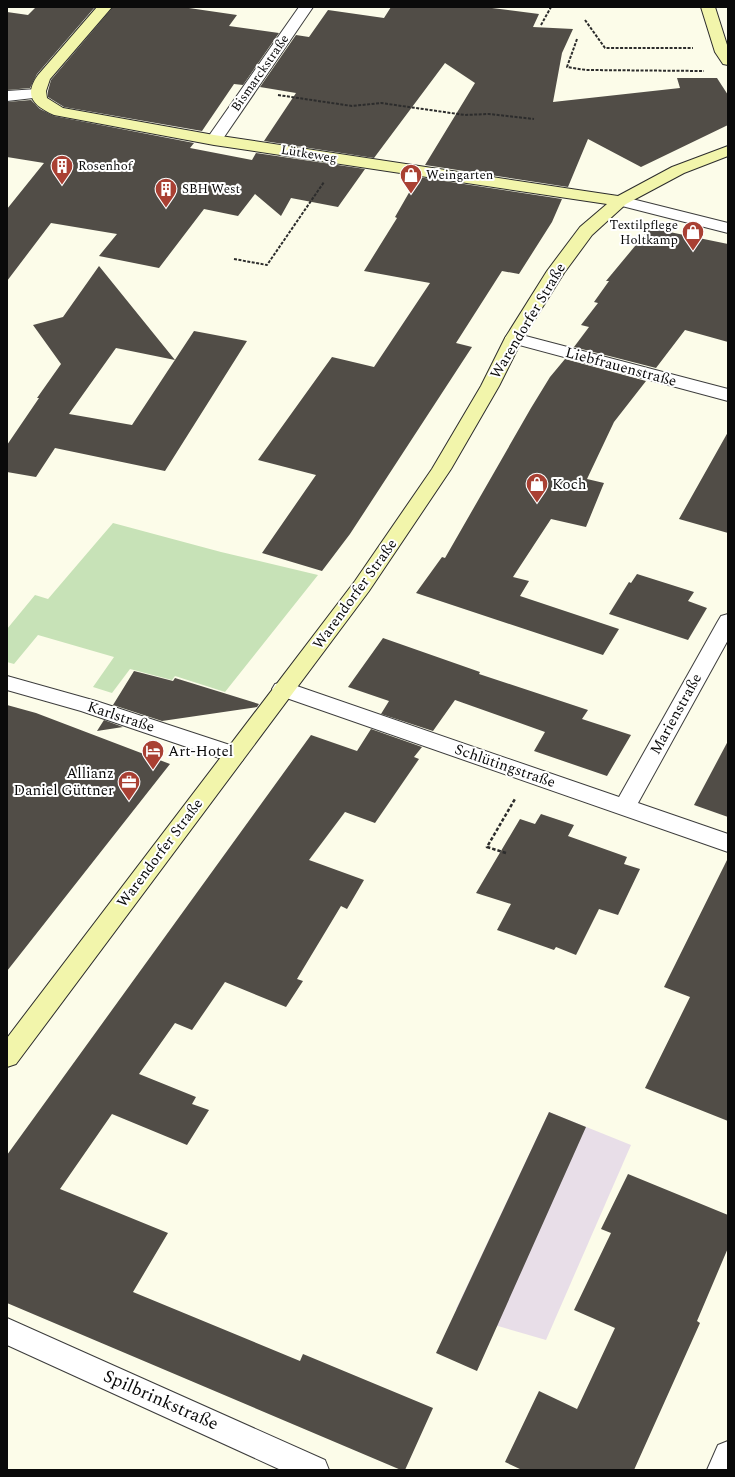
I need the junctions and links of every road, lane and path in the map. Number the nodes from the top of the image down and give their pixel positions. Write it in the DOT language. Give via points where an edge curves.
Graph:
graph roads {
  1 [pos="105,7"];
  2 [pos="306,7"];
  3 [pos="551,7"];
  4 [pos="708,7"];
  5 [pos="585,20"];
  6 [pos="541,25"];
  7 [pos="577,39"];
  8 [pos="721,48"];
  9 [pos="728,61"];
  10 [pos="704,70"];
  11 [pos="248,90"];
  12 [pos="37,94"];
  13 [pos="7,96"];
  14 [pos="534,118"];
  15 [pos="214,140"];
  16 [pos="721,154"];
  17 [pos="340,159"];
  18 [pos="620,201"];
  19 [pos="728,228"];
  20 [pos="234,260"];
  21 [pos="514,338"];
  22 [pos="728,396"];
  23 [pos="728,621"];
  24 [pos="7,683"];
  25 [pos="283,689"];
  26 [pos="234,755"];
  27 [pos="530,775"];
  28 [pos="624,807"];
  29 [pos="728,843"];
  30 [pos="506,853"];
  31 [pos="7,1057"];
  32 [pos="7,1331"];
  33 [pos="728,1455"];
  34 [pos="314,1470"];
  35 [pos="722,1470"];
  1 -- 12 [label="street" via="43,78"];
  2 -- 11 [label="street, Bismarckstraße"];
  3 -- 6 [label="path"];
  4 -- 8 [label="street"];
  5 -- 8 [label="path" via="605,48"];
  7 -- 10 [label="path" via="568,67 586,70"];
  8 -- 9 [label="street"];
  11 -- 14 [label="path" via="352,106 380,103 465,115 489,114"];
  11 -- 15 [label="street, Bismarckstraße"];
  12 -- 13 [label="street"];
  12 -- 15 [label="street, Lütkeweg" via="40,101 59,112"];
  15 -- 17 [label="street, Lütkeweg"];
  16 -- 18 [label="street, Warendorfer Straße" via="678,170"];
  17 -- 18 [label="street, Lütkeweg"];
  17 -- 20 [label="path" via="267,265"];
  18 -- 19 [label="street"];
  18 -- 21 [label="street, Warendorfer Straße" via="586,231 564,260"];
  21 -- 22 [label="street, Liebfrauenstraße"];
  21 -- 25 [label="street, Warendorfer Straße" via="457,444 410,516 362,586"];
  23 -- 28 [label="street, Marienstraße"];
  24 -- 26 [label="street, Karlstraße" via="88,706"];
  25 -- 26 [label="street, Warendorfer Straße"];
  25 -- 27 [label="street, Schlütingstraße"];
  26 -- 31 [label="street, Warendorfer Straße"];
  27 -- 28 [label="street, Schlütingstraße"];
  27 -- 30 [label="path" via="487,847"];
  28 -- 29 [label="street, Schlütingstraße"];
  32 -- 34 [label="street, Spilbrinkstraße"];
  33 -- 35 [label="street"];
}
